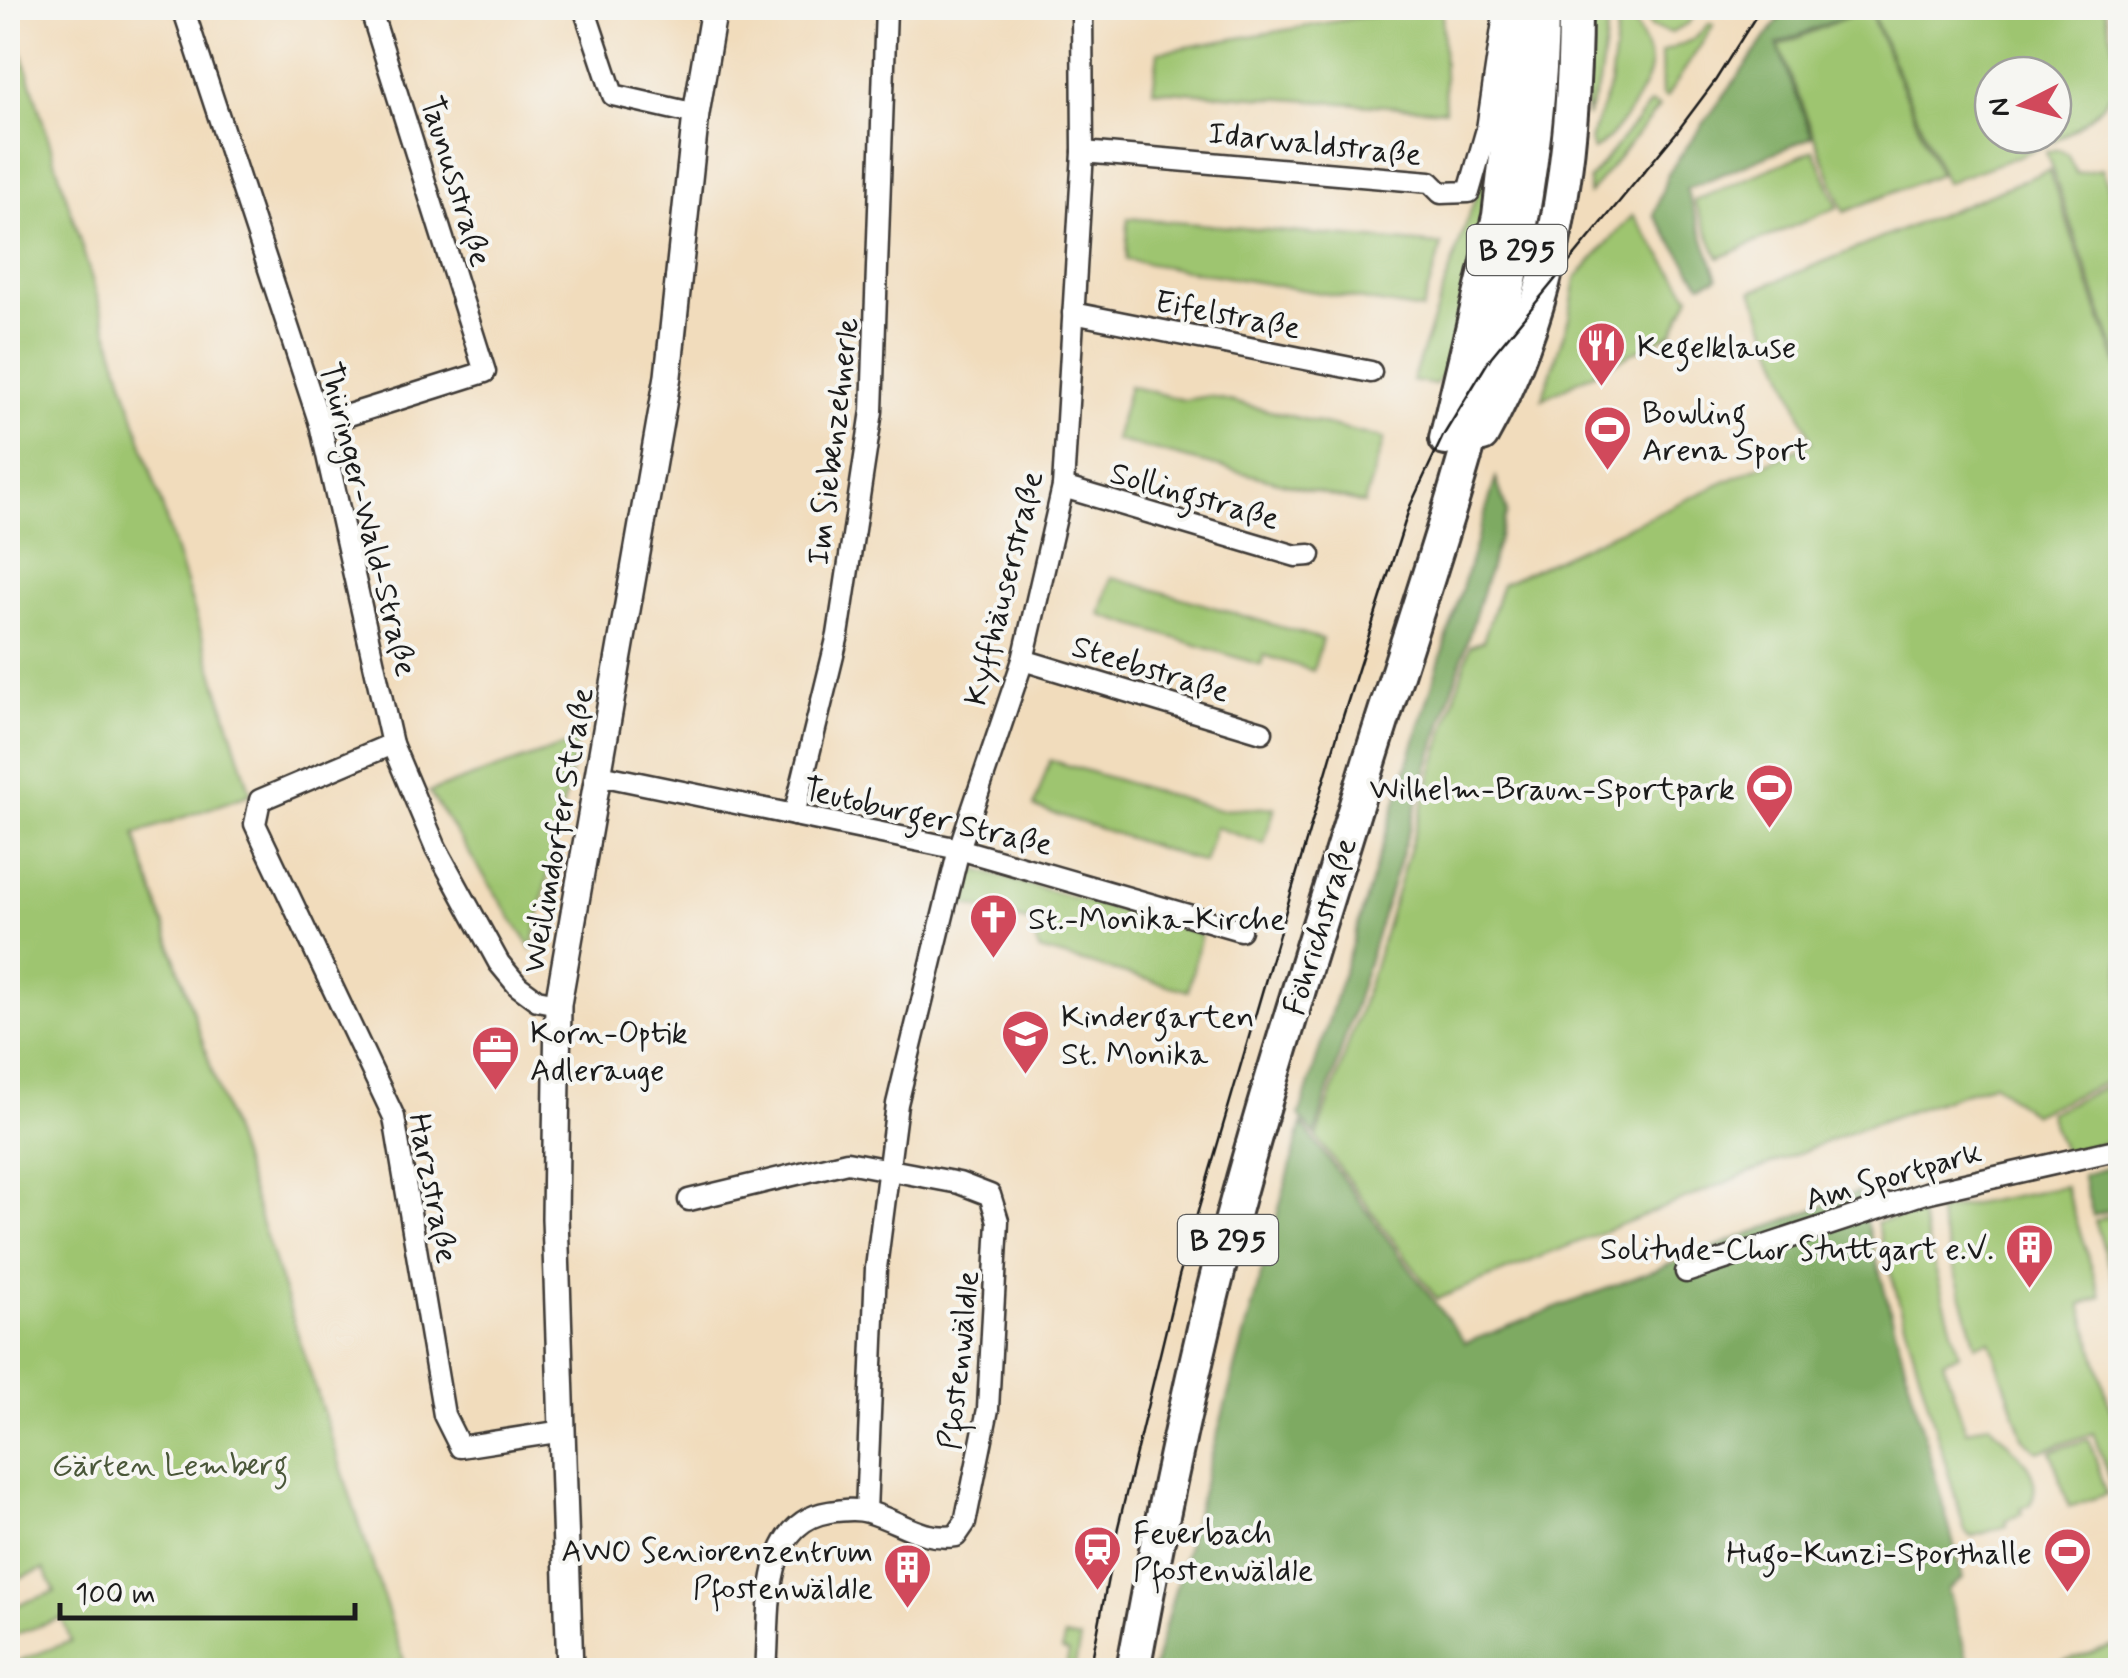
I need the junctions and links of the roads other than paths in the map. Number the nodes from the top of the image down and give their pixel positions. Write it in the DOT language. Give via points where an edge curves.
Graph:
graph roads {
  1 [pos="183,8"];
  2 [pos="370,8"];
  3 [pos="584,8"];
  4 [pos="714,8"];
  5 [pos="886,8"];
  6 [pos="1082,8"];
  7 [pos="1505,8"];
  8 [pos="1518,8"];
  9 [pos="1542,8"];
  10 [pos="1575,8"];
  11 [pos="696,114"];
  12 [pos="1083,152"];
  13 [pos="1073,314"];
  14 [pos="1371,372"];
  15 [pos="320,424"];
  16 [pos="1453,486"];
  17 [pos="1063,488"];
  18 [pos="1439,533"];
  19 [pos="1310,555"];
  20 [pos="1023,660"];
  21 [pos="1262,732"];
  22 [pos="392,744"];
  23 [pos="600,775"];
  24 [pos="794,815"];
  25 [pos="959,849"];
  26 [pos="1240,930"];
  27 [pos="558,1004"];
  28 [pos="2120,1149"];
  29 [pos="889,1169"];
  30 [pos="690,1200"];
  31 [pos="1686,1272"];
  32 [pos="563,1431"];
  33 [pos="866,1511"];
  34 [pos="570,1670"];
  35 [pos="766,1670"];
  36 [pos="1133,1670"];
  1 -- 15 [label="street, Thüringer-Wald-Straße"];
  2 -- 15 [label="street, Taunusstraße" via="485,372"];
  3 -- 11 [label="street" via="613,95"];
  4 -- 11 [label="street, Weilimdorfer Straße"];
  5 -- 24 [label="street, Im Siebenzehnerle" via="872,411 838,634"];
  6 -- 12 [label="street, Kyffhäuserstraße"];
  7 -- 12 [label="street, Idarwaldstraße" via="1469,192 1441,193 1430,182"];
  8 -- 18 [label="main road" via="1499,216 1438,476"];
  9 -- 16 [label="main road, Föhrichstraße / B 295" via="1528,191"];
  10 -- 16 [label="main road" via="1560,201 1542,291 1515,375"];
  11 -- 23 [label="street, Weilimdorfer Straße" via="668,376"];
  12 -- 13 [label="street, Kyffhäuserstraße"];
  13 -- 14 [label="street, Eifelstraße"];
  13 -- 17 [label="street, Kyffhäuserstraße"];
  15 -- 22 [label="street, Thüringer-Wald-Straße"];
  16 -- 18 [label="main road, Föhrichstraße / B 295"];
  17 -- 19 [label="street, Sollingstraße"];
  17 -- 20 [label="street, Kyffhäuserstraße"];
  18 -- 36 [label="main road, Föhrichstraße / B 295" via="1205,1324"];
  20 -- 21 [label="street, Steebstraße"];
  20 -- 25 [label="street, Kyffhäuserstraße"];
  22 -- 27 [label="street, Thüringer-Wald-Straße" via="436,848 500,962 528,993"];
  22 -- 32 [label="street, Harzstraße" via="260,800 255,824 394,1117 444,1415 460,1447"];
  23 -- 24 [label="street, Teutoburger Straße"];
  23 -- 27 [label="street, Weilimdorfer Straße"];
  24 -- 25 [label="street, Teutoburger Straße"];
  25 -- 26 [label="street, Teutoburger Straße"];
  25 -- 29 [label="street, Kyffhäuserstraße" via="897,1104"];
  27 -- 32 [label="street, Weilimdorfer Straße" via="555,1218"];
  28 -- 31 [label="street, Am Sportpark" via="1925,1192"];
  29 -- 30 [label="street" via="848,1162"];
  29 -- 33 [label="street, Kyffhäuserstraße" via="876,1268"];
  29 -- 33 [label="street, Pfostenwäldle" via="990,1195 998,1221 998,1293 988,1409 965,1523 956,1536 940,1538"];
  32 -- 34 [label="street, Weilimdorfer Straße"];
  33 -- 35 [label="street" via="820,1513 785,1537 776,1556"];
}
